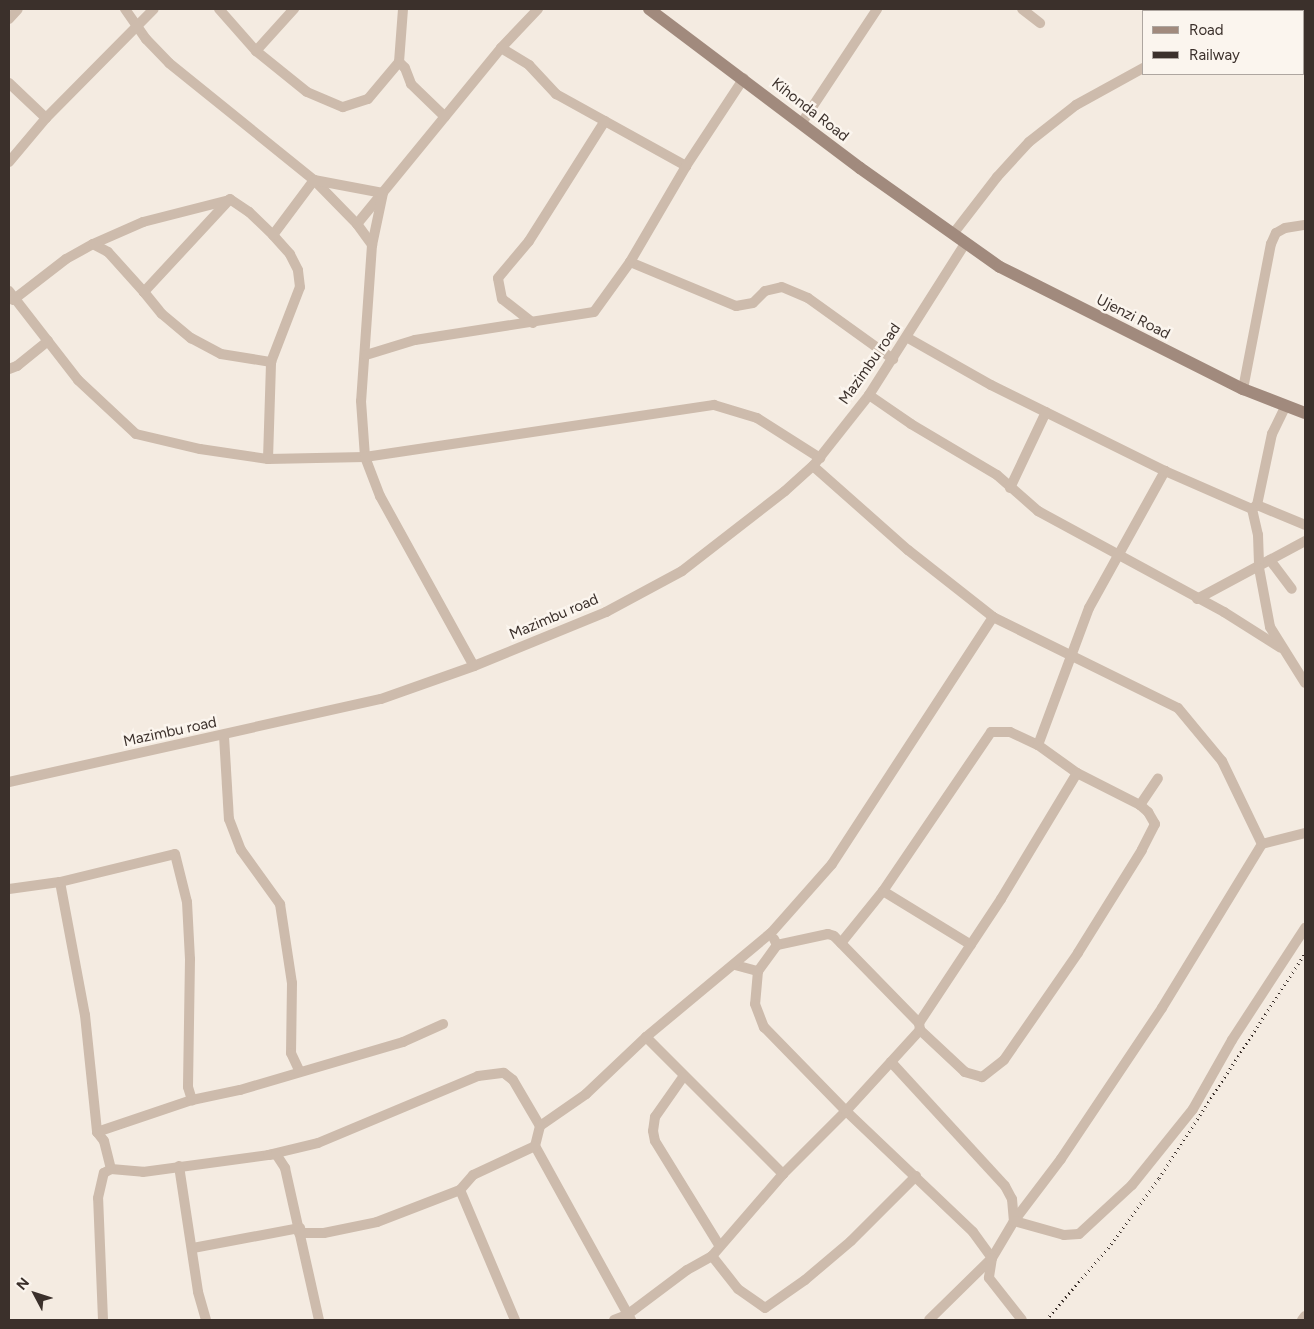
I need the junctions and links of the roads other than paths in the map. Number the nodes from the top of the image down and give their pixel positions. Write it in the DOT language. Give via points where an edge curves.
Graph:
graph roads {
  1 [pos="18,9"];
  2 [pos="125,9"];
  3 [pos="154,9"];
  4 [pos="219,9"];
  5 [pos="294,9"];
  6 [pos="403,9"];
  7 [pos="538,9"];
  8 [pos="649,9"];
  9 [pos="877,9"];
  10 [pos="1022,9"];
  11 [pos="9,19"];
  12 [pos="1040,23"];
  13 [pos="138,26"];
  14 [pos="501,48"];
  15 [pos="256,50"];
  16 [pos="399,62"];
  17 [pos="1142,69"];
  18 [pos="744,78"];
  19 [pos="9,83"];
  20 [pos="46,118"];
  21 [pos="445,118"];
  22 [pos="605,121"];
  23 [pos="801,124"];
  24 [pos="9,162"];
  25 [pos="686,166"];
  26 [pos="314,180"];
  27 [pos="383,193"];
  28 [pos="230,199"];
  29 [pos="357,224"];
  30 [pos="1305,225"];
  31 [pos="953,234"];
  32 [pos="272,235"];
  33 [pos="93,244"];
  34 [pos="965,244"];
  35 [pos="372,245"];
  36 [pos="630,262"];
  37 [pos="144,292"];
  38 [pos="11,295"];
  39 [pos="534,323"];
  40 [pos="908,338"];
  41 [pos="48,340"];
  42 [pos="366,354"];
  43 [pos="893,359"];
  44 [pos="271,362"];
  45 [pos="9,368"];
  46 [pos="1242,389"];
  47 [pos="869,395"];
  48 [pos="1285,407"];
  49 [pos="1046,412"];
  50 [pos="1305,413"];
  51 [pos="365,457"];
  52 [pos="268,459"];
  53 [pos="816,462"];
  54 [pos="1165,471"];
  55 [pos="1010,488"];
  56 [pos="1254,507"];
  57 [pos="1305,525"];
  58 [pos="1305,541"];
  59 [pos="1120,554"];
  60 [pos="1270,560"];
  61 [pos="1259,568"];
  62 [pos="1292,588"];
  63 [pos="1198,598"];
  64 [pos="993,617"];
  65 [pos="1288,652"];
  66 [pos="1072,655"];
  67 [pos="474,666"];
  68 [pos="1305,683"];
  69 [pos="224,736"];
  70 [pos="1038,745"];
  71 [pos="1077,773"];
  72 [pos="1158,778"];
  73 [pos="9,782"];
  74 [pos="1140,805"];
  75 [pos="1305,833"];
  76 [pos="1262,844"];
  77 [pos="60,882"];
  78 [pos="9,889"];
  79 [pos="883,891"];
  80 [pos="1305,928"];
  81 [pos="771,933"];
  82 [pos="841,943"];
  83 [pos="777,945"];
  84 [pos="971,945"];
  85 [pos="752,950"];
  86 [pos="735,965"];
  87 [pos="758,971"];
  88 [pos="443,1024"];
  89 [pos="919,1026"];
  90 [pos="646,1037"];
  91 [pos="891,1062"];
  92 [pos="299,1070"];
  93 [pos="683,1077"];
  94 [pos="192,1100"];
  95 [pos="846,1111"];
  96 [pos="540,1126"];
  97 [pos="97,1132"];
  98 [pos="535,1146"];
  99 [pos="268,1155"];
  100 [pos="179,1166"];
  101 [pos="111,1169"];
  102 [pos="783,1174"];
  103 [pos="916,1176"];
  104 [pos="460,1190"];
  105 [pos="1014,1221"];
  106 [pos="300,1230"];
  107 [pos="720,1246"];
  108 [pos="193,1248"];
  109 [pos="712,1256"];
  110 [pos="992,1258"];
  111 [pos="1305,1316"];
  112 [pos="629,1317"];
  113 [pos="103,1320"];
  114 [pos="206,1320"];
  115 [pos="320,1320"];
  116 [pos="515,1320"];
  117 [pos="614,1320"];
  118 [pos="929,1320"];
  119 [pos="1022,1320"];
  120 [pos="1302,1320"];
  1 -- 11 [label="street"];
  2 -- 13 [label="street"];
  3 -- 13 [label="street"];
  4 -- 15 [label="street"];
  5 -- 15 [label="street"];
  6 -- 16 [label="street"];
  7 -- 14 [label="street"];
  8 -- 18 [label="street, Kihonda Road"];
  9 -- 23 [label="street"];
  10 -- 12 [label="street"];
  13 -- 20 [label="street"];
  13 -- 26 [label="street" via="169,63"];
  14 -- 21 [label="street"];
  14 -- 22 [label="street" via="529,65 556,94"];
  15 -- 16 [label="street" via="307,92 343,106 368,99"];
  16 -- 21 [label="street" via="406,68 411,84"];
  17 -- 31 [label="street" via="1076,105 1029,142 997,176"];
  18 -- 23 [label="street, Kihonda Road"];
  18 -- 25 [label="street"];
  19 -- 20 [label="street"];
  20 -- 24 [label="street"];
  21 -- 27 [label="street"];
  22 -- 25 [label="street"];
  22 -- 39 [label="street" via="529,241 498,278 502,299"];
  23 -- 31 [label="street, Kihonda Road"];
  25 -- 36 [label="street"];
  26 -- 27 [label="street"];
  26 -- 29 [label="street"];
  26 -- 32 [label="street"];
  27 -- 29 [label="street"];
  27 -- 35 [label="street"];
  28 -- 32 [label="street"];
  28 -- 33 [label="street" via="143,222"];
  28 -- 37 [label="street"];
  29 -- 35 [label="street"];
  30 -- 46 [label="street" via="1285,228 1276,234 1271,244"];
  31 -- 34 [label="street, Ujenzi Road"];
  32 -- 44 [label="street" via="290,254 298,270 300,287"];
  33 -- 37 [label="street" via="108,252"];
  33 -- 38 [label="street"];
  34 -- 40 [label="street, Mazimbu road"];
  34 -- 46 [label="street, Ujenzi Road" via="1000,267"];
  35 -- 42 [label="street"];
  36 -- 39 [label="street" via="594,312"];
  36 -- 43 [label="street" via="736,306 753,303 765,291 782,287 808,298"];
  37 -- 44 [label="street" via="170,320 221,354"];
  38 -- 41 [label="street"];
  39 -- 42 [label="street" via="415,340"];
  40 -- 43 [label="street, Mazimbu road"];
  40 -- 49 [label="street"];
  41 -- 45 [label="street" via="17,366"];
  41 -- 52 [label="street" via="78,380 136,434 200,449"];
  42 -- 51 [label="street" via="361,401"];
  43 -- 47 [label="street, Mazimbu road"];
  44 -- 52 [label="street"];
  46 -- 48 [label="street, Ujenzi Road"];
  47 -- 53 [label="street, Mazimbu road"];
  47 -- 55 [label="street" via="911,424 997,474"];
  48 -- 50 [label="street, Ujenzi Road"];
  48 -- 56 [label="street" via="1272,434"];
  49 -- 54 [label="street"];
  49 -- 55 [label="street"];
  51 -- 52 [label="street"];
  51 -- 53 [label="street" via="714,405 757,418"];
  51 -- 67 [label="street" via="380,496"];
  53 -- 64 [label="street" via="908,550"];
  53 -- 67 [label="street, Mazimbu road" via="785,492 682,571 606,612"];
  54 -- 56 [label="street"];
  54 -- 59 [label="street"];
  55 -- 59 [label="street" via="1038,511"];
  56 -- 57 [label="street"];
  56 -- 61 [label="street"];
  58 -- 60 [label="street"];
  59 -- 63 [label="street"];
  59 -- 66 [label="street" via="1089,608"];
  60 -- 61 [label="street"];
  60 -- 62 [label="street"];
  61 -- 63 [label="street"];
  61 -- 65 [label="street" via="1270,627"];
  63 -- 65 [label="street"];
  64 -- 66 [label="street"];
  64 -- 81 [label="street" via="832,864"];
  65 -- 68 [label="street"];
  66 -- 70 [label="street"];
  66 -- 76 [label="street" via="1178,708 1222,761"];
  67 -- 69 [label="street, Mazimbu road" via="381,699"];
  69 -- 73 [label="street, Mazimbu road"];
  69 -- 92 [label="street" via="229,819 242,850 280,904 292,983 291,1053"];
  70 -- 71 [label="street"];
  70 -- 79 [label="street" via="1010,732 991,732"];
  71 -- 74 [label="street"];
  71 -- 84 [label="street"];
  72 -- 74 [label="street"];
  74 -- 89 [label="street" via="1155,824 1142,850 1078,953 1004,1060 982,1077 965,1072"];
  75 -- 76 [label="street"];
  76 -- 105 [label="street" via="1162,1008 1061,1159"];
  77 -- 78 [label="street"];
  77 -- 94 [label="street" via="175,854 187,902 190,959 188,1087"];
  77 -- 97 [label="street" via="85,1015"];
  79 -- 82 [label="street"];
  79 -- 84 [label="street"];
  80 -- 105 [label="street" via="1232,1040 1193,1109 1132,1185 1079,1234 1064,1235"];
  81 -- 83 [label="street"];
  81 -- 85 [label="street"];
  82 -- 83 [label="street" via="828,934"];
  82 -- 89 [label="street"];
  83 -- 87 [label="street"];
  84 -- 89 [label="street"];
  85 -- 86 [label="street"];
  85 -- 87 [label="street"];
  86 -- 87 [label="street"];
  86 -- 90 [label="street"];
  87 -- 95 [label="street" via="755,1004 764,1027"];
  88 -- 92 [label="street" via="403,1042"];
  89 -- 91 [label="street"];
  90 -- 93 [label="street"];
  90 -- 96 [label="street" via="586,1094"];
  91 -- 95 [label="street"];
  91 -- 105 [label="street" via="1005,1186 1012,1199"];
  92 -- 94 [label="street" via="240,1090"];
  93 -- 102 [label="street"];
  93 -- 107 [label="street" via="655,1117 655,1141"];
  94 -- 97 [label="street"];
  95 -- 102 [label="street"];
  95 -- 103 [label="street"];
  96 -- 98 [label="street"];
  96 -- 99 [label="street" via="513,1080 504,1074 490,1072 348,1133"];
  97 -- 101 [label="street" via="104,1140"];
  98 -- 104 [label="street" via="473,1175"];
  98 -- 112 [label="street"];
  99 -- 100 [label="street"];
  99 -- 106 [label="street" via="276,1154 283,1164"];
  100 -- 101 [label="street" via="143,1172"];
  100 -- 108 [label="street"];
  101 -- 113 [label="street" via="104,1173 98,1198"];
  102 -- 107 [label="street"];
  103 -- 109 [label="street" via="851,1241 765,1308 738,1289"];
  103 -- 110 [label="street" via="973,1232"];
  104 -- 106 [label="street" via="377,1222 324,1233"];
  104 -- 116 [label="street"];
  105 -- 110 [label="street"];
  106 -- 108 [label="street"];
  106 -- 115 [label="street"];
  107 -- 109 [label="street"];
  108 -- 114 [label="street" via="198,1292"];
  109 -- 112 [label="street" via="688,1270"];
  110 -- 118 [label="street"];
  110 -- 119 [label="street" via="989,1278"];
  111 -- 120 [label="street"];
  112 -- 117 [label="street"];
}
